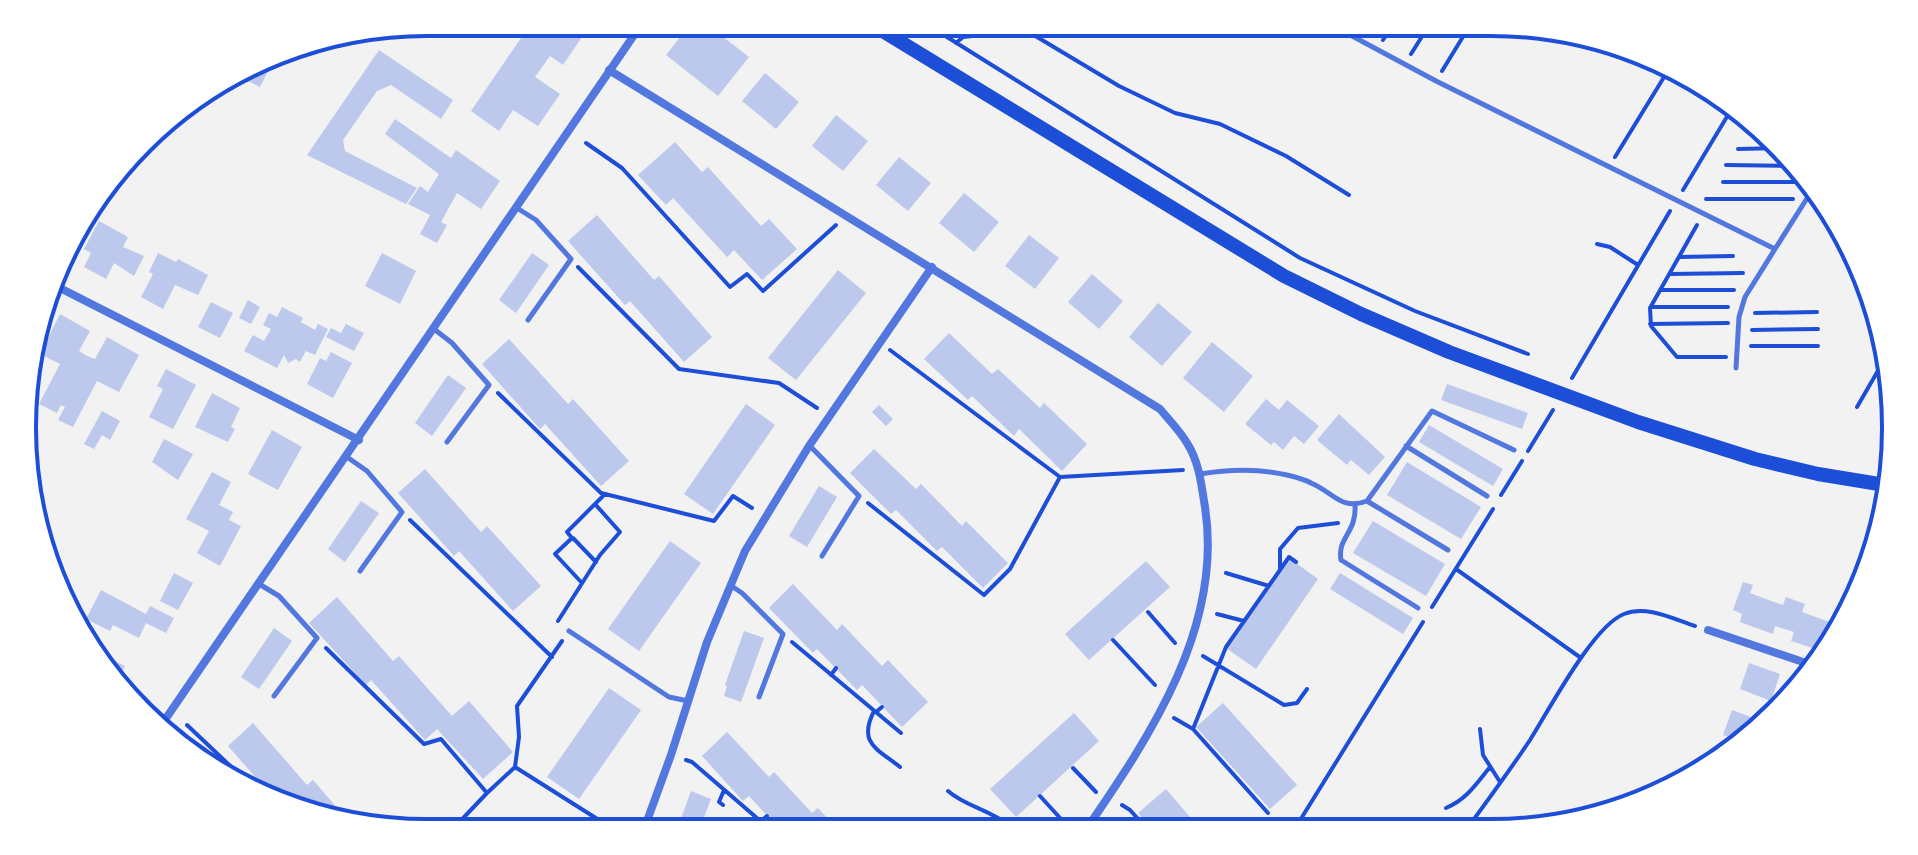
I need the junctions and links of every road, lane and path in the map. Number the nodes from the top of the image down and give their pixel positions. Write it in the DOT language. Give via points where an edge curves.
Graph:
graph roads {
  1 [pos="633,36"];
  2 [pos="891,36"];
  3 [pos="945,36"];
  4 [pos="968,36"];
  5 [pos="1035,36"];
  6 [pos="1352,36"];
  7 [pos="1386,36"];
  8 [pos="1422,36"];
  9 [pos="1463,36"];
  10 [pos="956,43"];
  11 [pos="1378,50"];
  12 [pos="1404,64"];
  13 [pos="609,70"];
  14 [pos="1665,76"];
  15 [pos="1436,81"];
  16 [pos="1727,116"];
  17 [pos="586,143"];
  18 [pos="1764,148"];
  19 [pos="1738,149"];
  20 [pos="1726,165"];
  21 [pos="1610,166"];
  22 [pos="1782,166"];
  23 [pos="1723,182"];
  24 [pos="1795,182"];
  25 [pos="1349,195"];
  26 [pos="1677,199"];
  27 [pos="1807,199"];
  28 [pos="517,208"];
  29 [pos="1702,212"];
  30 [pos="836,224"];
  31 [pos="1597,244"];
  32 [pos="1775,249"];
  33 [pos="1733,256"];
  34 [pos="1679,257"];
  35 [pos="571,259"];
  36 [pos="1638,265"];
  37 [pos="932,267"];
  38 [pos="1761,273"];
  39 [pos="1670,274"];
  40 [pos="62,289"];
  41 [pos="1660,290"];
  42 [pos="1750,290"];
  43 [pos="1651,307"];
  44 [pos="1741,310"];
  45 [pos="1817,312"];
  46 [pos="528,320"];
  47 [pos="1650,324"];
  48 [pos="1738,327"];
  49 [pos="434,329"];
  50 [pos="1818,329"];
  51 [pos="1818,346"];
  52 [pos="1737,347"];
  53 [pos="889,349"];
  54 [pos="1528,354"];
  55 [pos="1737,357"];
  56 [pos="1736,368"];
  57 [pos="1878,371"];
  58 [pos="1572,378"];
  59 [pos="948,381"];
  60 [pos="489,385"];
  61 [pos="941,388"];
  62 [pos="1857,407"];
  63 [pos="817,408"];
  64 [pos="994,417"];
  65 [pos="988,423"];
  66 [pos="359,440"];
  67 [pos="447,442"];
  68 [pos="809,446"];
  69 [pos="1406,446"];
  70 [pos="1514,450"];
  71 [pos="1042,452"];
  72 [pos="347,457"];
  73 [pos="1036,459"];
  74 [pos="1184,470"];
  75 [pos="1200,474"];
  76 [pos="1060,477"];
  77 [pos="1878,484"];
  78 [pos="605,494"];
  79 [pos="859,496"];
  80 [pos="1487,496"];
  81 [pos="1367,501"];
  82 [pos="595,504"];
  83 [pos="1355,505"];
  84 [pos="752,508"];
  85 [pos="402,512"];
  86 [pos="1356,521"];
  87 [pos="916,530"];
  88 [pos="910,537"];
  89 [pos="572,538"];
  90 [pos="1448,550"];
  91 [pos="822,556"];
  92 [pos="596,562"];
  93 [pos="1296,562"];
  94 [pos="962,567"];
  95 [pos="1456,569"];
  96 [pos="1280,570"];
  97 [pos="360,571"];
  98 [pos="956,573"];
  99 [pos="1226,573"];
  100 [pos="582,583"];
  101 [pos="259,584"];
  102 [pos="729,585"];
  103 [pos="1269,586"];
  104 [pos="1418,608"];
  105 [pos="1148,612"];
  106 [pos="1217,614"];
  107 [pos="1244,621"];
  108 [pos="1708,630"];
  109 [pos="569,631"];
  110 [pos="783,634"];
  111 [pos="317,638"];
  112 [pos="1113,640"];
  113 [pos="1178,646"];
  114 [pos="1203,656"];
  115 [pos="552,657"];
  116 [pos="1582,658"];
  117 [pos="1803,663"];
  118 [pos="1219,665"];
  119 [pos="836,668"];
  120 [pos="831,675"];
  121 [pos="1159,689"];
  122 [pos="1307,689"];
  123 [pos="274,696"];
  124 [pos="759,697"];
  125 [pos="688,701"];
  126 [pos="882,707"];
  127 [pos="875,712"];
  128 [pos="1174,718"];
  129 [pos="166,719"];
  130 [pos="187,725"];
  131 [pos="1193,729"];
  132 [pos="1480,729"];
  133 [pos="901,733"];
  134 [pos="685,759"];
  135 [pos="230,766"];
  136 [pos="515,767"];
  137 [pos="900,767"];
  138 [pos="1490,767"];
  139 [pos="1073,768"];
  140 [pos="722,777"];
  141 [pos="716,782"];
  142 [pos="1500,782"];
  143 [pos="724,790"];
  144 [pos="948,791"];
  145 [pos="487,793"];
  146 [pos="1096,793"];
  147 [pos="1040,796"];
  148 [pos="723,805"];
  149 [pos="1122,805"];
  150 [pos="1446,808"];
  151 [pos="1268,813"];
  152 [pos="767,816"];
  153 [pos="462,819"];
  154 [pos="597,819"];
  155 [pos="647,819"];
  156 [pos="759,819"];
  157 [pos="763,819"];
  158 [pos="1001,819"];
  159 [pos="1061,819"];
  160 [pos="1093,819"];
  161 [pos="1138,819"];
  162 [pos="1474,819"];
  1 -- 13 [label="street"];
  2 -- 77 [label="main road" via="1284,276 1361,314 1638,422 1755,459"];
  3 -- 10 [label="path"];
  4 -- 10 [label="path"];
  5 -- 25 [label="path" via="1119,86 1175,113 1220,124"];
  6 -- 11 [label="lane"];
  7 -- 11 [label="path"];
  8 -- 12 [label="path"];
  9 -- 15 [label="path"];
  10 -- 54 [label="path" via="1300,258 1415,311"];
  11 -- 12 [label="lane"];
  12 -- 15 [label="lane"];
  13 -- 28 [label="street"];
  13 -- 37 [label="street"];
  14 -- 21 [label="path"];
  15 -- 21 [label="lane"];
  16 -- 26 [label="path"];
  17 -- 30 [label="path" via="622,168 730,287 747,274 763,291"];
  18 -- 19 [label="path"];
  20 -- 22 [label="path"];
  21 -- 26 [label="lane"];
  23 -- 24 [label="path"];
  26 -- 29 [label="lane"];
  26 -- 36 [label="path"];
  27 -- 29 [label="path" via="1706,199"];
  27 -- 32 [label="lane"];
  28 -- 35 [label="lane" via="536,220"];
  28 -- 49 [label="street"];
  29 -- 32 [label="lane"];
  29 -- 34 [label="path"];
  31 -- 36 [label="path"];
  32 -- 38 [label="lane"];
  33 -- 34 [label="path"];
  34 -- 39 [label="path"];
  35 -- 46 [label="lane"];
  35 -- 63 [label="path" via="679,369 779,383"];
  36 -- 58 [label="path"];
  37 -- 68 [label="street"];
  37 -- 75 [label="street" via="1160,409 1187,443"];
  38 -- 39 [label="path"];
  38 -- 42 [label="lane"];
  39 -- 41 [label="path"];
  40 -- 66 [label="street"];
  41 -- 42 [label="path"];
  41 -- 43 [label="path"];
  42 -- 44 [label="lane"];
  43 -- 44 [label="path"];
  43 -- 47 [label="path"];
  44 -- 45 [label="path"];
  44 -- 48 [label="lane"];
  47 -- 48 [label="path"];
  47 -- 55 [label="path" via="1677,357"];
  48 -- 50 [label="path"];
  48 -- 52 [label="lane"];
  49 -- 60 [label="lane"];
  49 -- 66 [label="street"];
  51 -- 52 [label="path"];
  52 -- 55 [label="lane"];
  53 -- 61 [label="path"];
  55 -- 56 [label="lane"];
  57 -- 62 [label="path"];
  59 -- 61 [label="path"];
  60 -- 67 [label="lane"];
  60 -- 78 [label="path"];
  61 -- 65 [label="path"];
  64 -- 65 [label="path"];
  65 -- 73 [label="path"];
  66 -- 72 [label="street"];
  68 -- 79 [label="lane"];
  68 -- 102 [label="street"];
  69 -- 70 [label="lane" via="1432,411"];
  69 -- 80 [label="lane"];
  69 -- 81 [label="lane"];
  71 -- 73 [label="path"];
  72 -- 85 [label="lane" via="367,471"];
  72 -- 101 [label="street"];
  73 -- 76 [label="path"];
  74 -- 76 [label="path"];
  75 -- 83 [label="lane" via="1254,469 1286,475"];
  75 -- 160 [label="street" via="1209,528 1208,582 1189,647 1147,737"];
  76 -- 98 [label="path" via="1010,569 984,595"];
  78 -- 82 [label="path"];
  78 -- 84 [label="path" via="714,521 733,496"];
  79 -- 88 [label="path"];
  79 -- 91 [label="lane"];
  81 -- 83 [label="lane"];
  81 -- 90 [label="lane"];
  82 -- 89 [label="path" via="567,532"];
  82 -- 92 [label="path" via="620,532"];
  83 -- 86 [label="lane"];
  85 -- 97 [label="lane"];
  85 -- 115 [label="path"];
  86 -- 96 [label="path" via="1298,528 1280,549"];
  86 -- 104 [label="lane" via="1339,549 1341,560"];
  87 -- 88 [label="path"];
  88 -- 98 [label="path"];
  89 -- 92 [label="path"];
  89 -- 100 [label="path" via="555,554"];
  92 -- 100 [label="path"];
  93 -- 96 [label="path" via="1289,557"];
  94 -- 98 [label="path"];
  95 -- 116 [label="path"];
  96 -- 103 [label="path"];
  99 -- 103 [label="path"];
  100 -- 109 [label="path" via="557,622"];
  101 -- 111 [label="lane" via="279,596"];
  101 -- 129 [label="street"];
  102 -- 110 [label="lane"];
  102 -- 125 [label="street"];
  103 -- 107 [label="path"];
  105 -- 113 [label="path"];
  106 -- 107 [label="path"];
  107 -- 118 [label="path"];
  108 -- 116 [label="path" via="1645,610 1628,612 1614,618"];
  108 -- 117 [label="street"];
  109 -- 115 [label="path"];
  109 -- 125 [label="lane" via="669,697"];
  110 -- 120 [label="path"];
  110 -- 124 [label="lane"];
  111 -- 123 [label="lane"];
  111 -- 145 [label="path" via="424,744 441,739"];
  112 -- 121 [label="path"];
  114 -- 118 [label="path"];
  115 -- 136 [label="path" via="517,706"];
  116 -- 142 [label="path"];
  118 -- 122 [label="path" via="1284,705 1297,703"];
  118 -- 131 [label="path"];
  119 -- 120 [label="path"];
  120 -- 127 [label="path"];
  125 -- 155 [label="street"];
  126 -- 127 [label="path"];
  127 -- 133 [label="path"];
  127 -- 137 [label="path" via="866,729 868,738"];
  128 -- 131 [label="path"];
  130 -- 135 [label="path"];
  131 -- 151 [label="path"];
  132 -- 138 [label="path"];
  134 -- 141 [label="path"];
  136 -- 145 [label="path"];
  136 -- 154 [label="path"];
  138 -- 142 [label="path"];
  138 -- 150 [label="path" via="1470,793"];
  139 -- 146 [label="path"];
  140 -- 141 [label="path"];
  141 -- 143 [label="path"];
  142 -- 162 [label="path"];
  143 -- 148 [label="path" via="719,802"];
  143 -- 156 [label="path"];
  144 -- 158 [label="path"];
  145 -- 153 [label="path"];
  147 -- 159 [label="path"];
  149 -- 161 [label="path"];
  152 -- 157 [label="path"];
}
